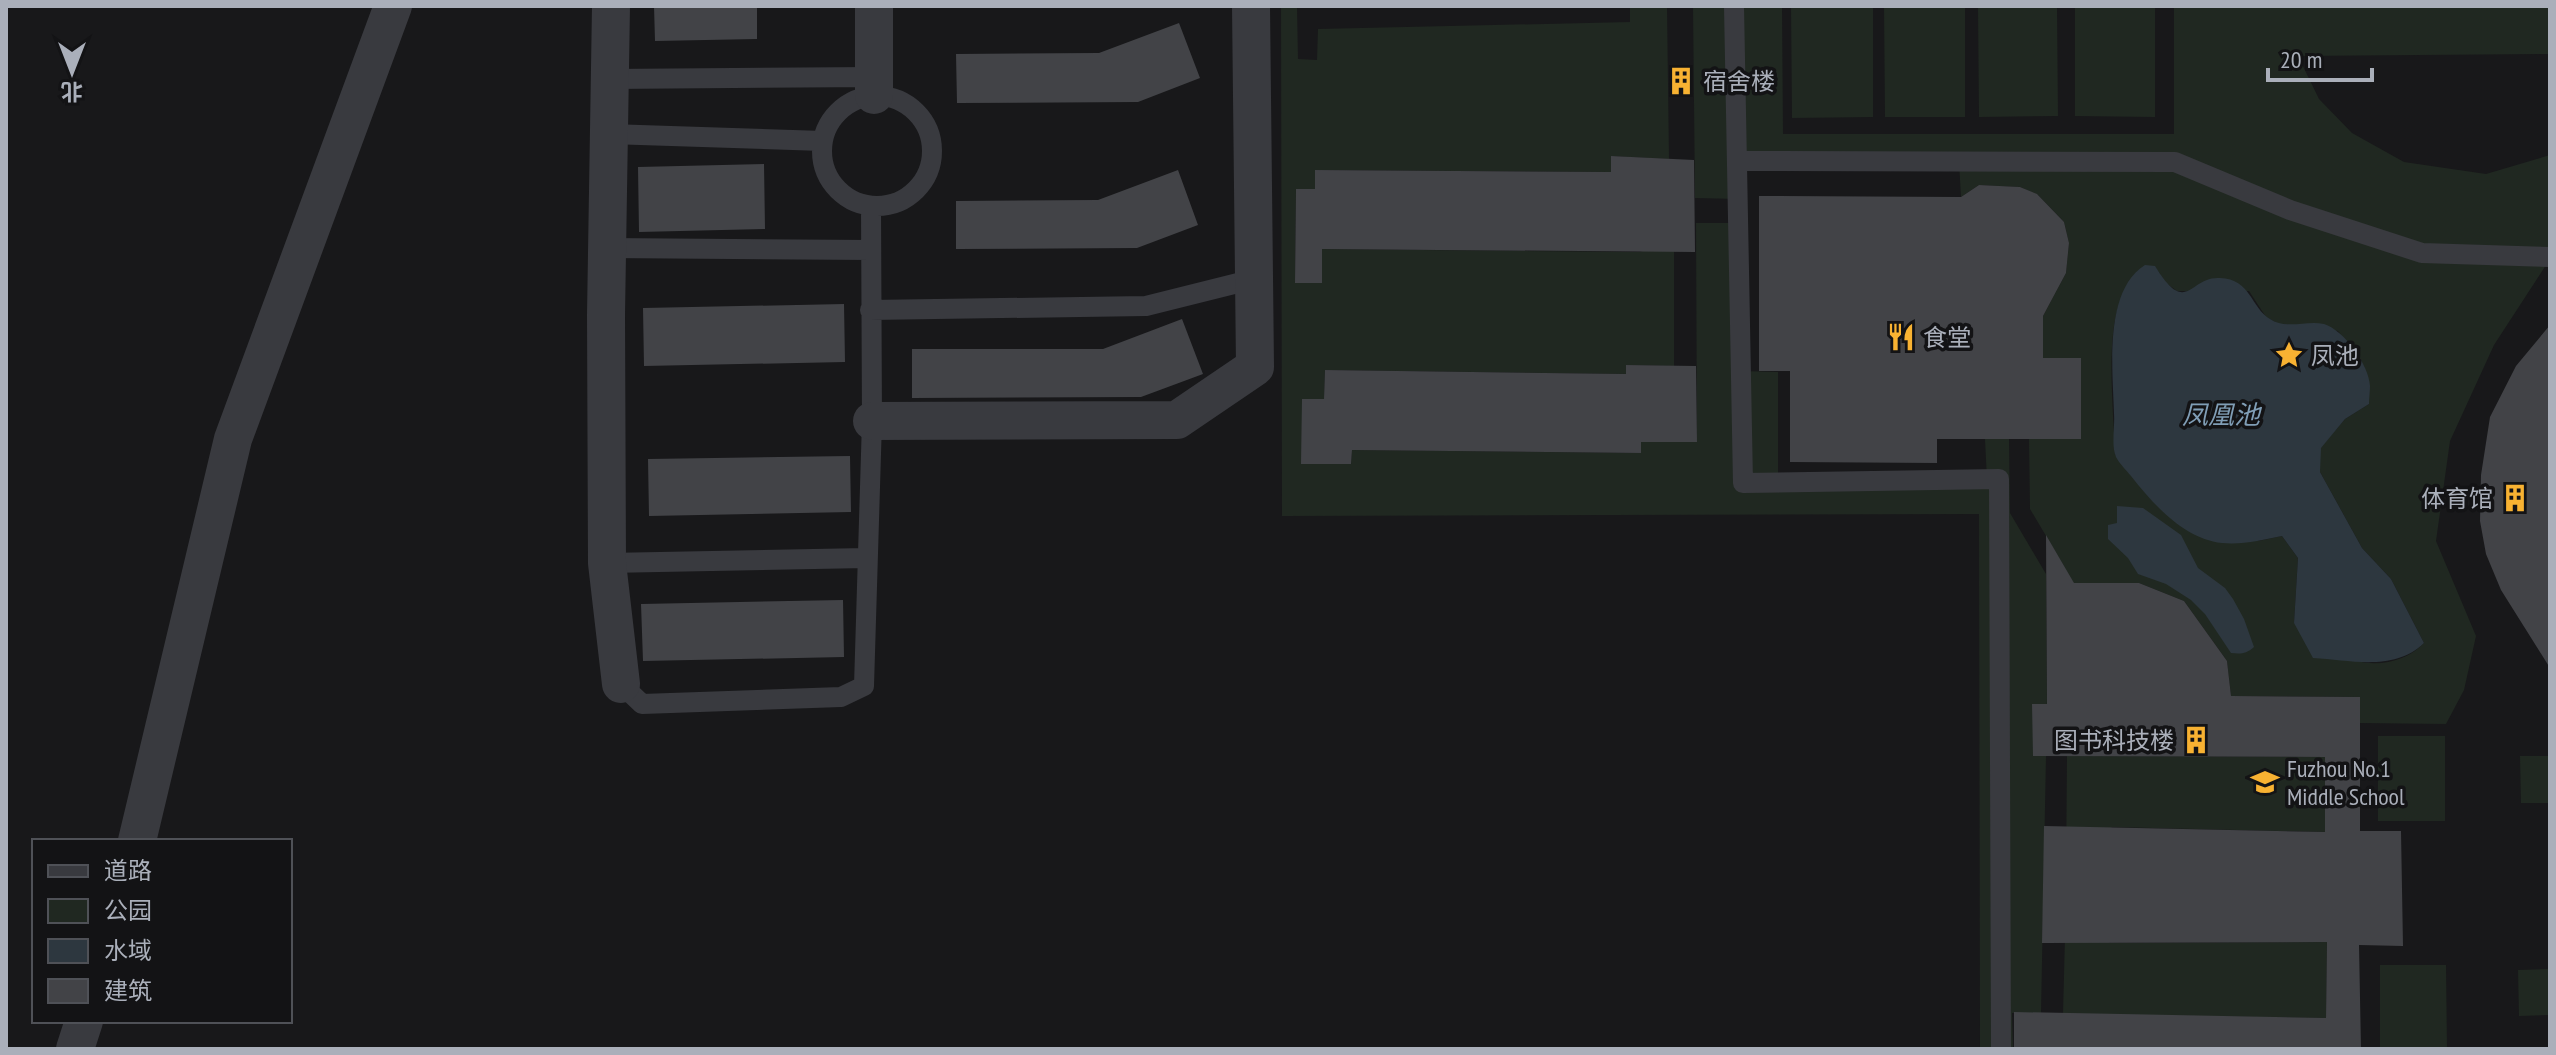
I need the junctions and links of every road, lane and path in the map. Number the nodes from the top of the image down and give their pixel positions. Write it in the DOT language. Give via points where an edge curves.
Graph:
graph roads {
  1 [pos="393,6"];
  2 [pos="611,6"];
  3 [pos="874,6"];
  4 [pos="1251,6"];
  5 [pos="1734,6"];
  6 [pos="610,79"];
  7 [pos="874,86"];
  8 [pos="609,134"];
  9 [pos="823,141"];
  10 [pos="1737,161"];
  11 [pos="871,206"];
  12 [pos="607,248"];
  13 [pos="871,250"];
  14 [pos="2550,257"];
  15 [pos="1254,279"];
  16 [pos="870,310"];
  17 [pos="872,421"];
  18 [pos="866,558"];
  19 [pos="607,563"];
  20 [pos="621,684"];
  21 [pos="137,839"];
  22 [pos="83,1023"];
  23 [pos="75,1049"];
  24 [pos="2001,1049"];
  1 -- 21 [label="street" via="233,439"];
  2 -- 6 [label="street"];
  3 -- 7 [label="street"];
  4 -- 15 [label="street"];
  5 -- 10 [label="lane"];
  6 -- 7 [label="lane"];
  6 -- 8 [label="street"];
  7 -- 9 [label="lane" via="841,110"];
  7 -- 11 [label="lane" via="919,116 932,147 924,179 914,191 902,200"];
  8 -- 9 [label="lane"];
  8 -- 12 [label="street"];
  9 -- 11 [label="lane" via="822,159 833,184 853,201"];
  10 -- 14 [label="lane" via="2175,162 2290,210 2422,253"];
  10 -- 24 [label="lane" via="1743,483 1999,479"];
  11 -- 13 [label="lane"];
  12 -- 13 [label="lane"];
  12 -- 19 [label="street"];
  13 -- 16 [label="lane"];
  15 -- 16 [label="lane" via="1146,306"];
  15 -- 17 [label="street" via="1255,367 1177,420"];
  16 -- 17 [label="lane"];
  17 -- 18 [label="lane"];
  18 -- 19 [label="lane"];
  18 -- 20 [label="lane" via="864,686 841,697 642,704"];
  19 -- 20 [label="street"];
  22 -- 23 [label="street"];
}
